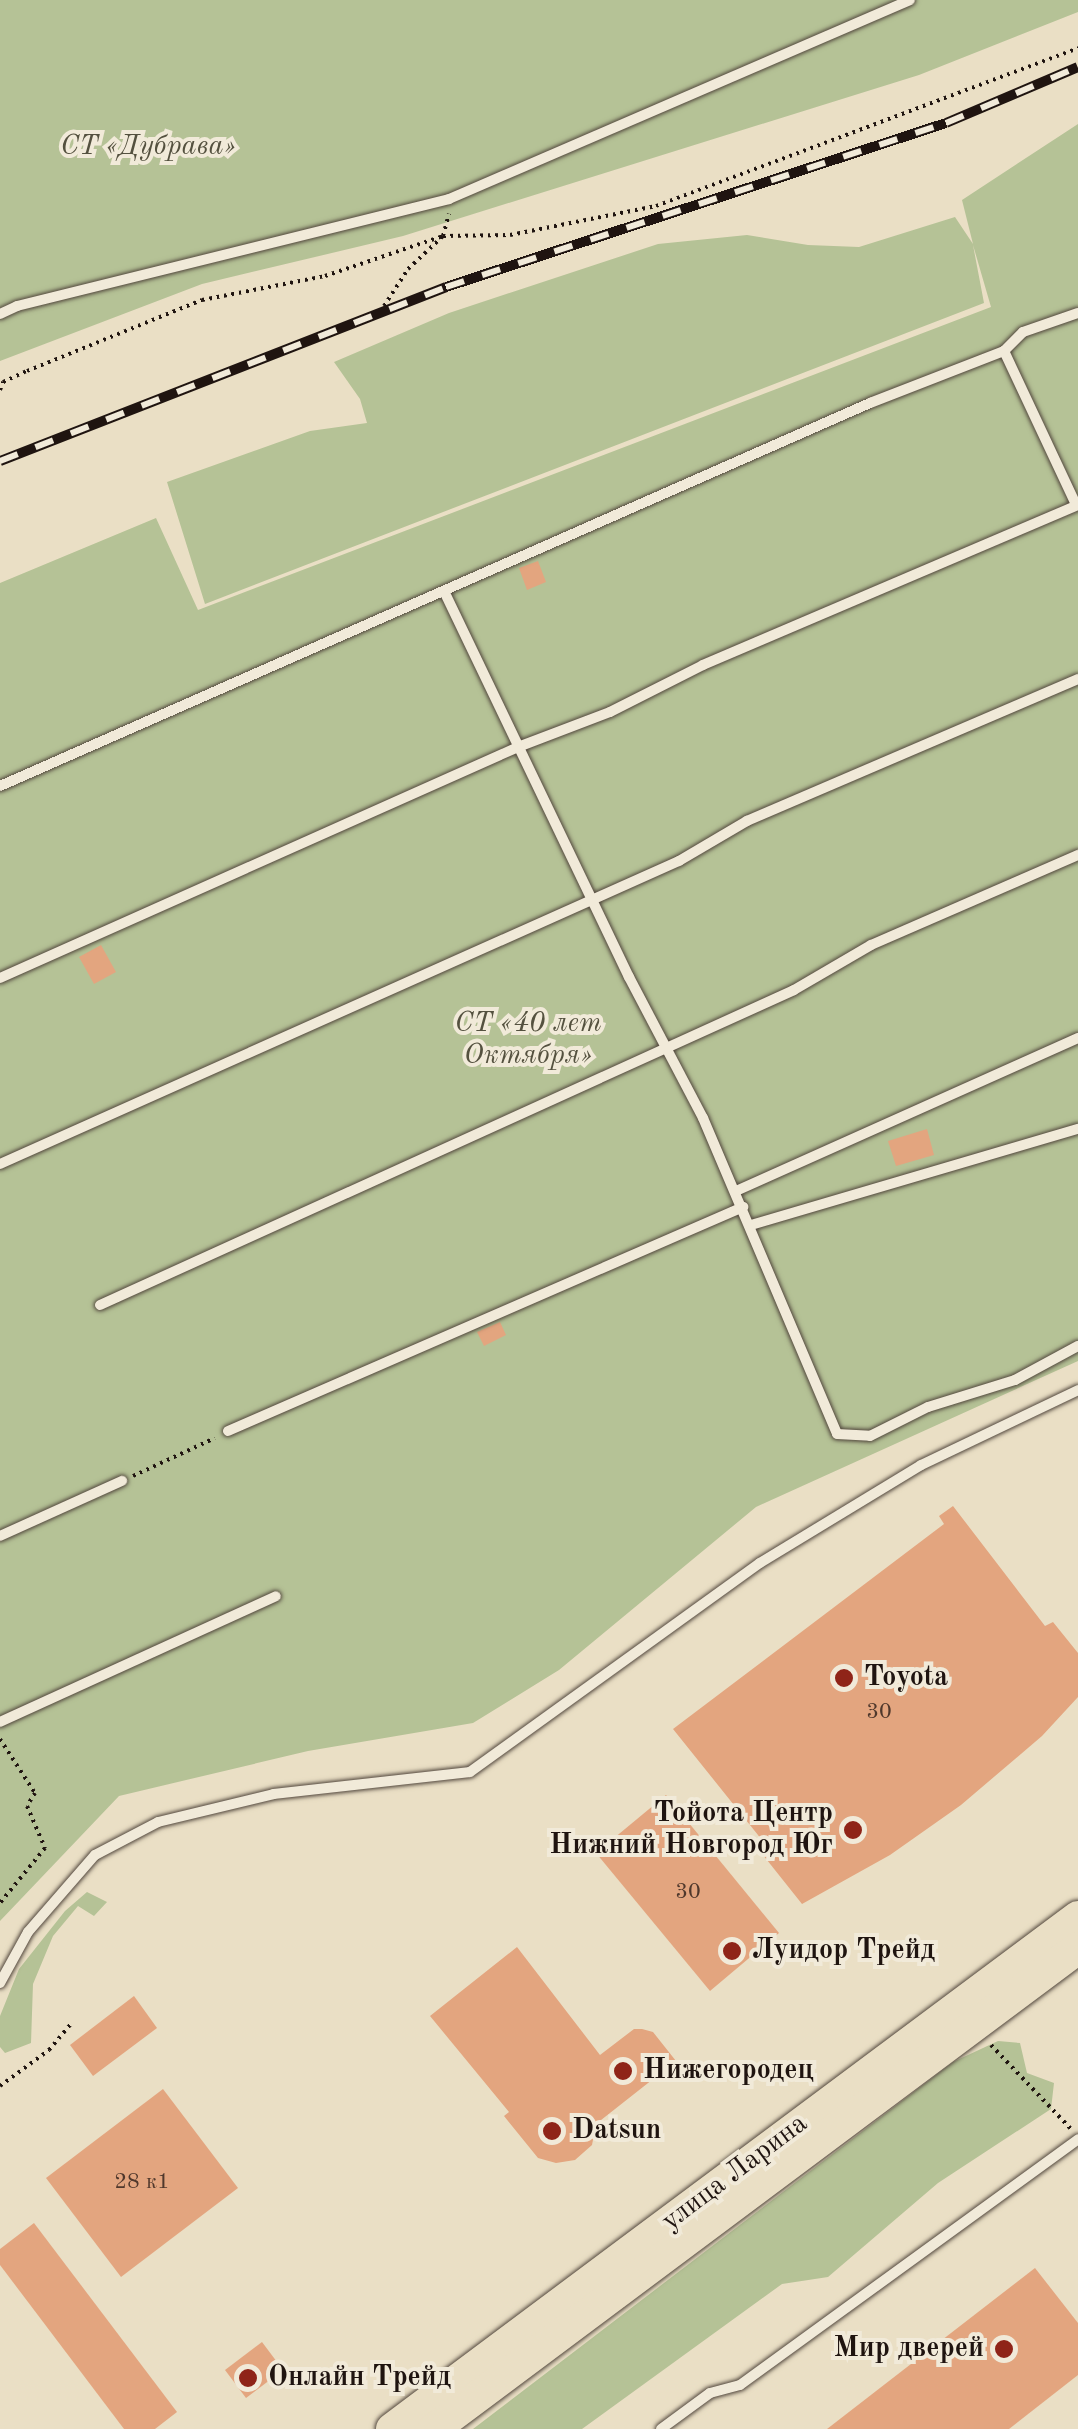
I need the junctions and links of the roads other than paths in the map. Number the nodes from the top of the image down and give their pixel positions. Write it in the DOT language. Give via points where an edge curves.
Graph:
graph roads {
  1 [pos="910,0"];
  2 [pos="1078,313"];
  3 [pos="0,314"];
  4 [pos="1004,351"];
  5 [pos="1077,505"];
  6 [pos="444,592"];
  7 [pos="1078,679"];
  8 [pos="518,747"];
  9 [pos="0,786"];
  10 [pos="1078,855"];
  11 [pos="594,898"];
  12 [pos="0,978"];
  13 [pos="1078,1038"];
  14 [pos="667,1048"];
  15 [pos="1078,1129"];
  16 [pos="0,1164"];
  17 [pos="736,1191"];
  18 [pos="744,1207"];
  19 [pos="751,1225"];
  20 [pos="100,1306"];
  21 [pos="1078,1346"];
  22 [pos="1078,1390"];
  23 [pos="228,1431"];
  24 [pos="122,1481"];
  25 [pos="0,1536"];
  26 [pos="276,1596"];
  27 [pos="0,1722"];
  28 [pos="1078,1917"];
  29 [pos="1066,1961"];
  30 [pos="0,1983"];
  31 [pos="1078,2138"];
  32 [pos="392,2429"];
  33 [pos="434,2429"];
  34 [pos="661,2429"];
  1 -- 3 [label="lane" via="450,199"];
  2 -- 4 [label="lane" via="1023,332"];
  4 -- 5 [label="lane"];
  4 -- 6 [label="lane" via="870,403"];
  5 -- 8 [label="lane"];
  6 -- 8 [label="lane"];
  6 -- 9 [label="lane"];
  7 -- 11 [label="lane" via="764,814"];
  8 -- 11 [label="lane"];
  8 -- 12 [label="lane"];
  10 -- 14 [label="lane" via="871,944 794,990"];
  11 -- 14 [label="lane"];
  11 -- 16 [label="lane"];
  13 -- 17 [label="lane"];
  14 -- 17 [label="lane"];
  14 -- 20 [label="lane"];
  15 -- 19 [label="lane"];
  17 -- 18 [label="lane"];
  18 -- 19 [label="lane"];
  18 -- 23 [label="lane"];
  19 -- 21 [label="lane" via="837,1434 870,1436 928,1407 1015,1380"];
  22 -- 30 [label="lane" via="920,1466 760,1563 470,1772 274,1794 158,1822 95,1855 28,1932"];
  24 -- 25 [label="lane"];
  26 -- 27 [label="lane"];
  28 -- 32 [label="main road, улица Ларина"];
  29 -- 33 [label="main road, улица Ларина"];
  31 -- 34 [label="lane" via="740,2385 710,2393"];
}
